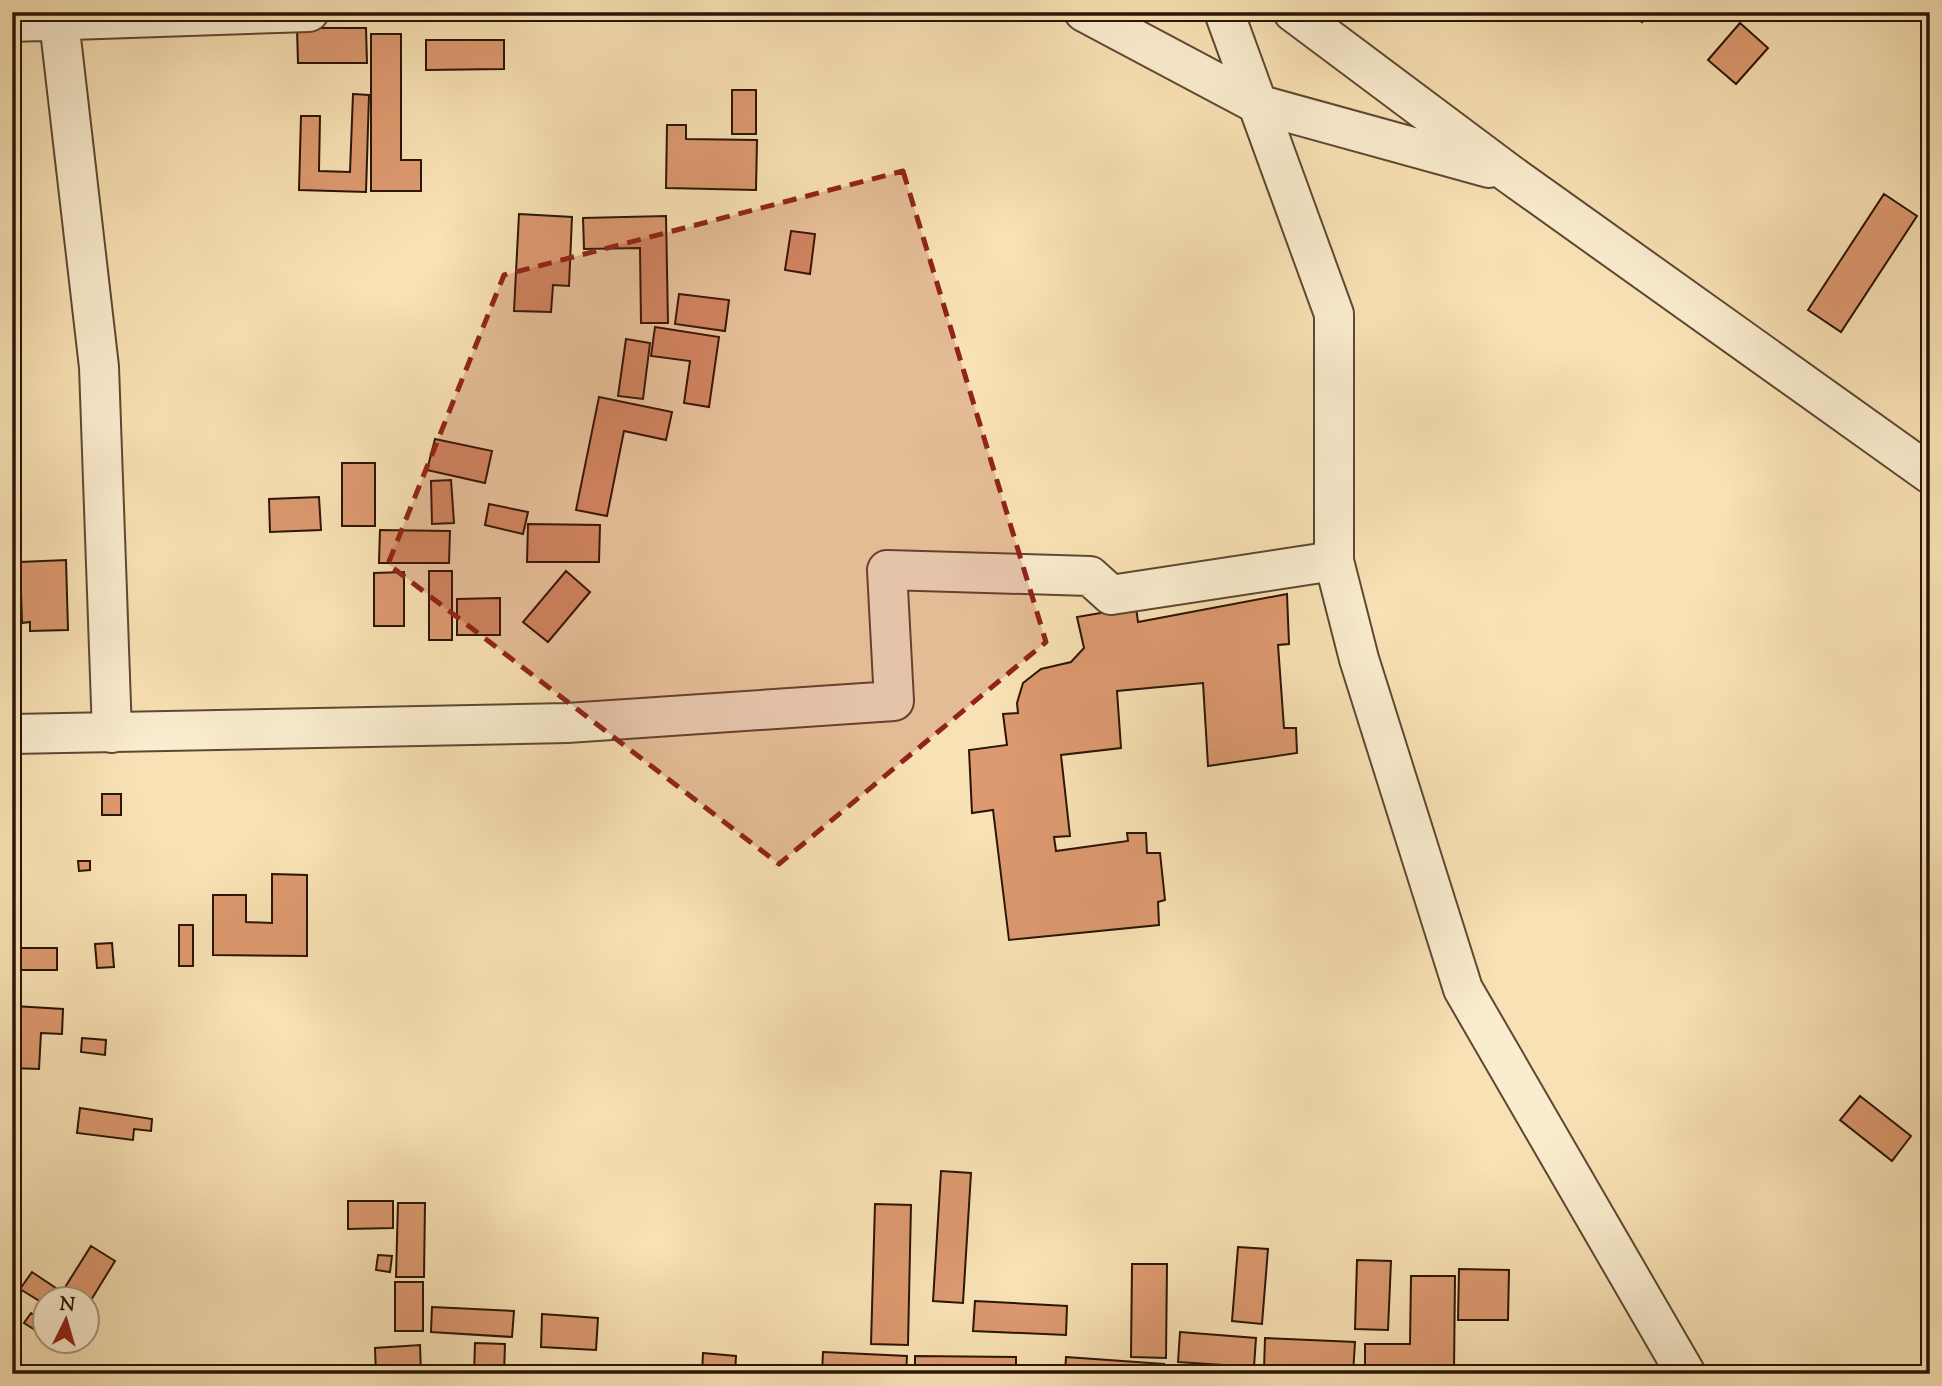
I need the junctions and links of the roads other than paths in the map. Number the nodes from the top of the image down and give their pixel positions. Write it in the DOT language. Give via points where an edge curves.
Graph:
graph roads {
  1 [pos="309,12"];
  2 [pos="1084,12"];
  3 [pos="1224,12"];
  4 [pos="1293,12"];
  5 [pos="59,21"];
  6 [pos="12,22"];
  7 [pos="1257,104"];
  8 [pos="1511,175"];
  9 [pos="1930,474"];
  10 [pos="1334,561"];
  11 [pos="112,733"];
  12 [pos="12,734"];
  13 [pos="1686,1374"];
  1 -- 5 [label="street"];
  2 -- 7 [label="street"];
  3 -- 7 [label="street"];
  4 -- 8 [label="street"];
  5 -- 6 [label="street"];
  5 -- 11 [label="street" via="99,367"];
  7 -- 8 [label="street"];
  7 -- 10 [label="street" via="1334,314"];
  8 -- 9 [label="street"];
  10 -- 11 [label="street" via="1111,595 1090,576 887,570 894,701 566,723"];
  10 -- 13 [label="street" via="1359,659 1463,989"];
  11 -- 12 [label="street"];
}
